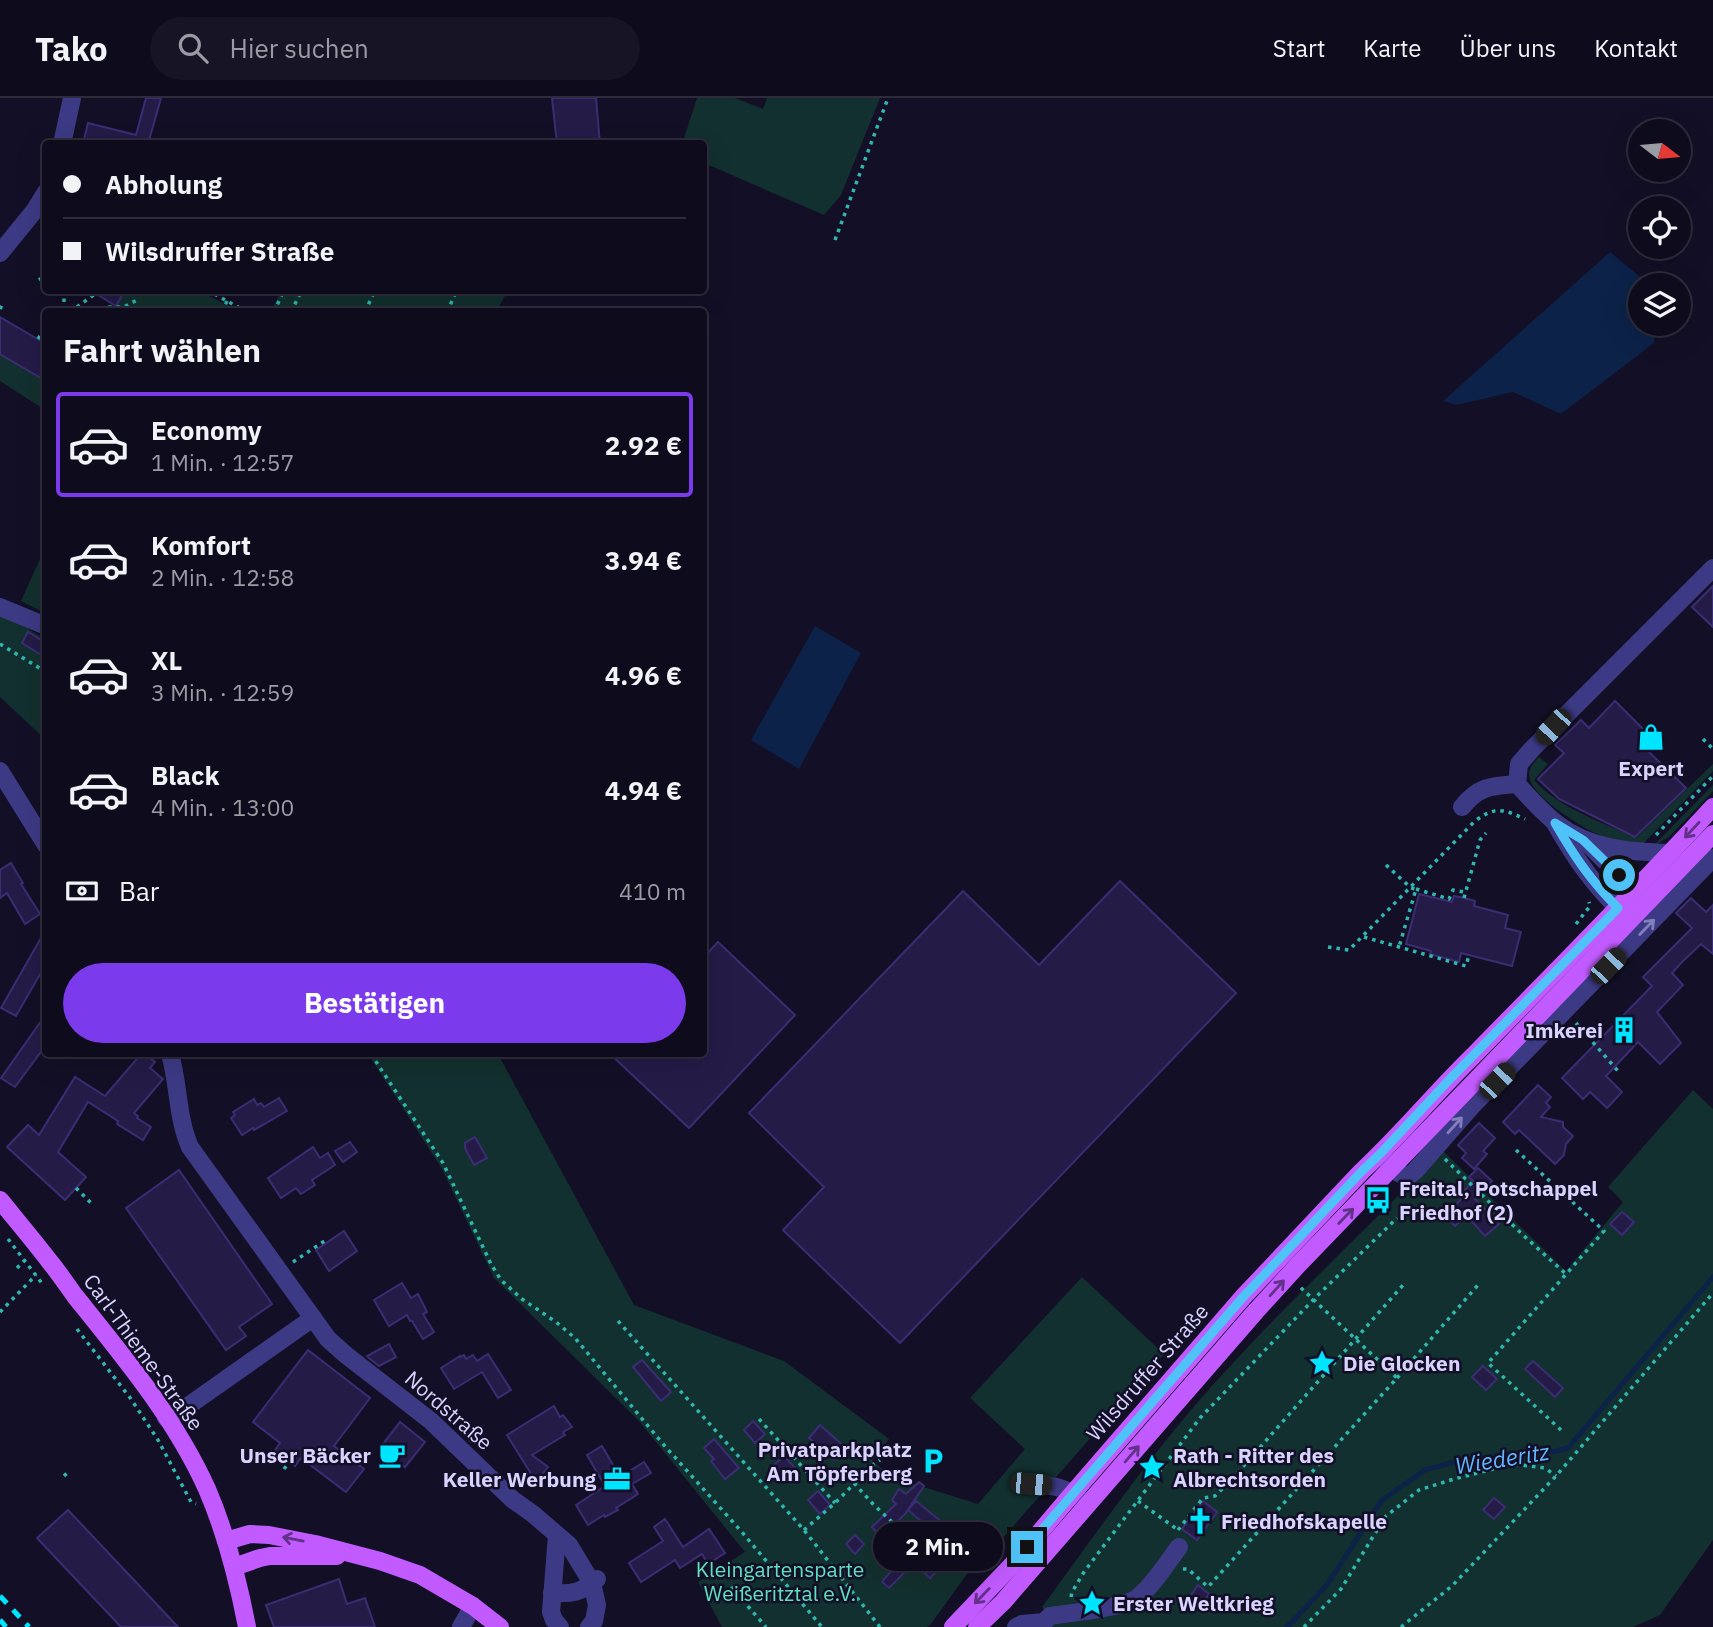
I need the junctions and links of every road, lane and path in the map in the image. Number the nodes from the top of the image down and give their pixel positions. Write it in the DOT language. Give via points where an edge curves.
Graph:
graph roads {
  1 [pos="72,98"];
  2 [pos="888,98"];
  3 [pos="63,140"];
  4 [pos="42,199"];
  5 [pos="835,240"];
  6 [pos="0,253"];
  7 [pos="42,278"];
  8 [pos="39,280"];
  9 [pos="95,294"];
  10 [pos="214,294"];
  11 [pos="137,300"];
  12 [pos="227,302"];
  13 [pos="76,308"];
  14 [pos="105,308"];
  15 [pos="224,308"];
  16 [pos="239,308"];
  17 [pos="42,333"];
  18 [pos="38,339"];
  19 [pos="1713,568"];
  20 [pos="0,607"];
  21 [pos="42,624"];
  22 [pos="0,644"];
  23 [pos="42,670"];
  24 [pos="1703,740"];
  25 [pos="1713,749"];
  26 [pos="0,771"];
  27 [pos="1713,776"];
  28 [pos="1517,784"];
  29 [pos="1462,807"];
  30 [pos="1713,807"];
  31 [pos="1555,823"];
  32 [pos="1532,826"];
  33 [pos="1486,833"];
  34 [pos="1713,834"];
  35 [pos="42,839"];
  36 [pos="1583,840"];
  37 [pos="1651,840"];
  38 [pos="1670,853"];
  39 [pos="1713,858"];
  40 [pos="1386,865"];
  41 [pos="1413,889"];
  42 [pos="1464,892"];
  43 [pos="1641,897"];
  44 [pos="1464,898"];
  45 [pos="1588,898"];
  46 [pos="1590,906"];
  47 [pos="1624,914"];
  48 [pos="1363,937"];
  49 [pos="1328,947"];
  50 [pos="1399,947"];
  51 [pos="1469,955"];
  52 [pos="1573,1020"];
  53 [pos="171,1057"];
  54 [pos="374,1057"];
  55 [pos="1618,1071"];
  56 [pos="1516,1150"];
  57 [pos="1438,1152"];
  58 [pos="1386,1160"];
  59 [pos="76,1188"];
  60 [pos="0,1200"];
  61 [pos="92,1204"];
  62 [pos="1397,1218"];
  63 [pos="8,1240"];
  64 [pos="326,1240"];
  65 [pos="24,1261"];
  66 [pos="17,1268"];
  67 [pos="285,1268"];
  68 [pos="36,1275"];
  69 [pos="1567,1275"];
  70 [pos="1404,1284"];
  71 [pos="1478,1285"];
  72 [pos="46,1288"];
  73 [pos="1302,1289"];
  74 [pos="1713,1293"];
  75 [pos="1314,1299"];
  76 [pos="0,1312"];
  77 [pos="313,1318"];
  78 [pos="618,1321"];
  79 [pos="72,1322"];
  80 [pos="1355,1338"];
  81 [pos="1397,1378"];
  82 [pos="166,1418"];
  83 [pos="759,1419"];
  84 [pos="1561,1430"];
  85 [pos="392,1456"];
  86 [pos="880,1460"];
  87 [pos="290,1461"];
  88 [pos="383,1468"];
  89 [pos="285,1469"];
  90 [pos="69,1470"];
  91 [pos="64,1476"];
  92 [pos="1556,1476"];
  93 [pos="854,1483"];
  94 [pos="1031,1484"];
  95 [pos="1073,1493"];
  96 [pos="1138,1501"];
  97 [pos="835,1503"];
  98 [pos="197,1505"];
  99 [pos="1087,1505"];
  100 [pos="804,1530"];
  101 [pos="557,1535"];
  102 [pos="1179,1538"];
  103 [pos="226,1541"];
  104 [pos="359,1557"];
  105 [pos="929,1557"];
  106 [pos="1164,1566"];
  107 [pos="234,1567"];
  108 [pos="594,1581"];
  109 [pos="731,1587"];
  110 [pos="552,1592"];
  111 [pos="473,1606"];
  112 [pos="1068,1613"];
  113 [pos="247,1627"];
  114 [pos="461,1627"];
  115 [pos="500,1627"];
  116 [pos="560,1627"];
  117 [pos="589,1627"];
  118 [pos="766,1627"];
  119 [pos="822,1627"];
  120 [pos="880,1627"];
  121 [pos="953,1627"];
  122 [pos="977,1627"];
  123 [pos="1016,1627"];
  124 [pos="1304,1627"];
  125 [pos="1401,1627"];
  1 -- 3 [label="street"];
  2 -- 5 [label="path"];
  4 -- 6 [label="street"];
  7 -- 8 [label="path"];
  9 -- 13 [label="path"];
  10 -- 12 [label="path"];
  11 -- 14 [label="path" via="124,307"];
  12 -- 15 [label="path"];
  12 -- 16 [label="path"];
  17 -- 18 [label="path"];
  19 -- 28 [label="street" via="1532,749 1519,764"];
  20 -- 21 [label="street"];
  22 -- 23 [label="path"];
  24 -- 25 [label="path"];
  26 -- 35 [label="street"];
  27 -- 37 [label="path"];
  28 -- 29 [label="street" via="1493,786 1472,795"];
  28 -- 31 [label="street"];
  30 -- 38 [label="main road, Wilsdruffer Straße, one-way"];
  31 -- 36 [label="street"];
  31 -- 47 [label="street" via="1596,887"];
  32 -- 41 [label="path" via="1512,813 1488,811"];
  33 -- 42 [label="path"];
  34 -- 43 [label="main road, Wilsdruffer Straße"];
  36 -- 38 [label="street" via="1613,849"];
  36 -- 43 [label="street"];
  38 -- 43 [label="main road, Wilsdruffer Straße"];
  58 -- 39 [label="street, one-way" via="1402,1176 1416,1170"];
  40 -- 41 [label="path"];
  41 -- 42 [label="path" via="1449,899 1453,890"];
  41 -- 48 [label="path"];
  41 -- 50 [label="path"];
  42 -- 44 [label="path"];
  43 -- 47 [label="main road, Wilsdruffer Straße"];
  45 -- 46 [label="path"];
  47 -- 58 [label="main road, Wilsdruffer Straße" via="1449,1080"];
  48 -- 49 [label="path" via="1349,950"];
  48 -- 50 [label="path"];
  50 -- 51 [label="path" via="1466,966"];
  52 -- 55 [label="path"];
  53 -- 77 [label="street, Nordstraße" via="190,1147"];
  54 -- 119 [label="path" via="443,1163 501,1280 575,1338"];
  56 -- 69 [label="path" via="1604,1231"];
  57 -- 69 [label="path"];
  58 -- 95 [label="main road, Wilsdruffer Straße" via="1362,1171 1244,1296"];
  99 -- 58 [label="main road, Wilsdruffer Straße, one-way"];
  59 -- 61 [label="path"];
  60 -- 82 [label="main road, Carl-Thieme-Straße"];
  62 -- 75 [label="path"];
  63 -- 65 [label="path"];
  64 -- 67 [label="path"];
  65 -- 66 [label="path"];
  65 -- 68 [label="path"];
  68 -- 72 [label="path"];
  68 -- 76 [label="path"];
  69 -- 84 [label="path" via="1488,1363"];
  70 -- 80 [label="path"];
  71 -- 81 [label="path"];
  73 -- 75 [label="path"];
  74 -- 92 [label="path"];
  75 -- 80 [label="path"];
  75 -- 96 [label="path" via="1200,1418"];
  77 -- 82 [label="street"];
  77 -- 101 [label="street, Nordstraße" via="337,1348 431,1421"];
  78 -- 100 [label="path"];
  79 -- 98 [label="path" via="131,1399 191,1502"];
  80 -- 81 [label="path"];
  80 -- 102 [label="path" via="1233,1478 1215,1496 1202,1497"];
  81 -- 106 [label="path" via="1208,1587 1188,1569"];
  82 -- 103 [label="main road, Carl-Thieme-Straße" via="207,1490"];
  83 -- 97 [label="path"];
  85 -- 88 [label="path"];
  86 -- 93 [label="path"];
  87 -- 89 [label="path"];
  90 -- 91 [label="path"];
  92 -- 124 [label="path" via="1545,1468 1513,1464 1419,1490 1385,1517 1341,1589"];
  92 -- 125 [label="path" via="1452,1586"];
  93 -- 97 [label="path"];
  93 -- 105 [label="path"];
  94 -- 95 [label="street"];
  95 -- 99 [label="street"];
  95 -- 121 [label="main road, Wilsdruffer Straße, one-way"];
  96 -- 102 [label="path"];
  96 -- 112 [label="path" via="1084,1572 1072,1592"];
  97 -- 100 [label="path"];
  99 -- 122 [label="main road, Wilsdruffer Straße"];
  100 -- 120 [label="path"];
  101 -- 108 [label="street, Nordstraße"];
  101 -- 110 [label="street"];
  102 -- 106 [label="street"];
  104 -- 103 [label="main road, one-way" via="270,1535 250,1534"];
  103 -- 107 [label="main road, Carl-Thieme-Straße"];
  104 -- 107 [label="main road" via="277,1556"];
  104 -- 111 [label="main road" via="420,1575"];
  106 -- 112 [label="street" via="1134,1601"];
  107 -- 113 [label="main road, Carl-Thieme-Straße"];
  108 -- 110 [label="street" via="576,1592"];
  108 -- 117 [label="street, Nordstraße" via="597,1605"];
  109 -- 118 [label="path"];
  110 -- 116 [label="street" via="551,1612"];
  111 -- 114 [label="street"];
  111 -- 115 [label="main road"];
  112 -- 123 [label="street"];
}
